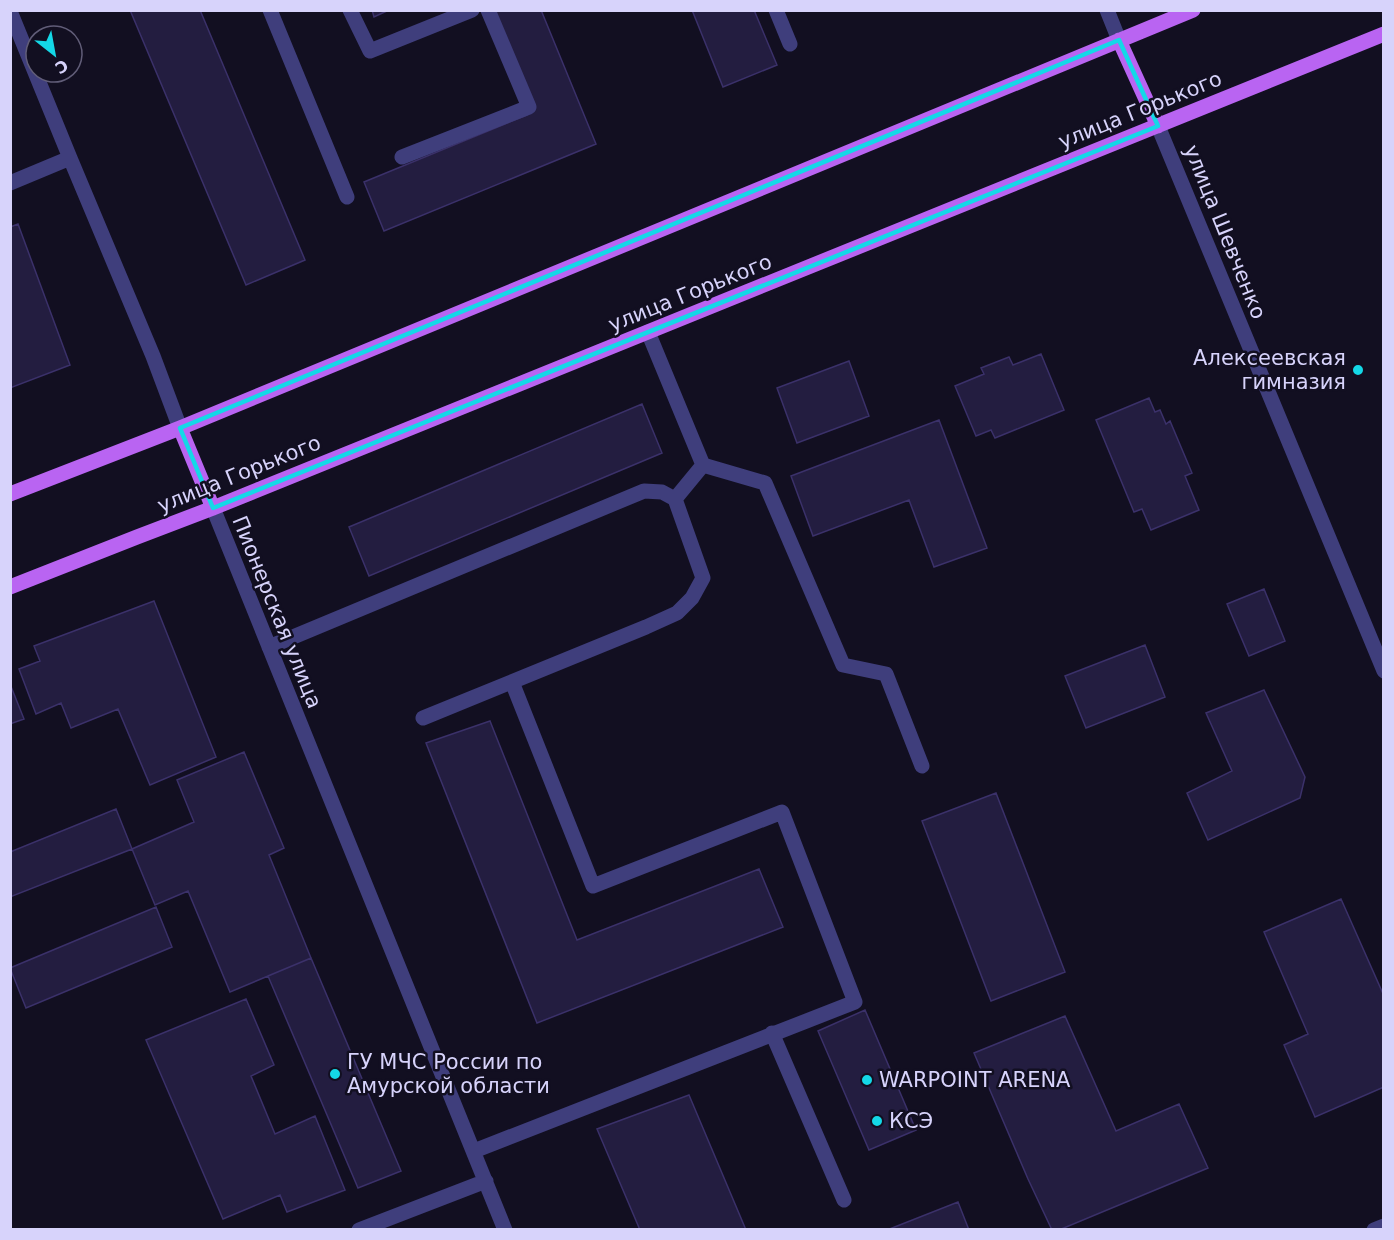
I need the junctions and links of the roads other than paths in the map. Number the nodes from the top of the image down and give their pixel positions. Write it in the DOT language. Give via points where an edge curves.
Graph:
graph roads {
  1 [pos="270,10"];
  2 [pos="350,10"];
  3 [pos="472,10"];
  4 [pos="488,10"];
  5 [pos="776,10"];
  6 [pos="1107,10"];
  7 [pos="1193,10"];
  8 [pos="10,11"];
  9 [pos="1383,34"];
  10 [pos="1119,40"];
  11 [pos="790,44"];
  12 [pos="1158,126"];
  13 [pos="402,157"];
  14 [pos="70,158"];
  15 [pos="10,183"];
  16 [pos="347,197"];
  17 [pos="648,332"];
  18 [pos="180,428"];
  19 [pos="703,465"];
  20 [pos="10,494"];
  21 [pos="675,499"];
  22 [pos="213,508"];
  23 [pos="10,587"];
  24 [pos="268,647"];
  25 [pos="1383,671"];
  26 [pos="512,682"];
  27 [pos="423,718"];
  28 [pos="922,766"];
  29 [pos="772,1033"];
  30 [pos="474,1151"];
  31 [pos="486,1181"];
  32 [pos="844,1200"];
  33 [pos="1383,1226"];
  34 [pos="360,1230"];
  35 [pos="505,1230"];
  36 [pos="1374,1230"];
  1 -- 16 [label="street"];
  2 -- 3 [label="street" via="370,51"];
  4 -- 13 [label="street" via="529,107"];
  5 -- 11 [label="street"];
  6 -- 10 [label="street, улица Шевченко"];
  7 -- 10 [label="main road"];
  8 -- 14 [label="street, Пионерская улица"];
  9 -- 12 [label="main road, улица Горького"];
  10 -- 12 [label="main road, улица Шевченко"];
  10 -- 18 [label="main road"];
  12 -- 17 [label="main road, улица Горького"];
  12 -- 25 [label="street, улица Шевченко"];
  14 -- 15 [label="street"];
  14 -- 18 [label="street, Пионерская улица"];
  17 -- 19 [label="street"];
  17 -- 22 [label="main road, улица Горького"];
  18 -- 20 [label="main road"];
  18 -- 22 [label="main road, Пионерская улица"];
  19 -- 21 [label="street"];
  19 -- 28 [label="street" via="765,483 843,665 886,674"];
  21 -- 24 [label="street" via="662,492 644,490"];
  21 -- 26 [label="street" via="703,578 692,598 677,614"];
  22 -- 23 [label="main road, улица Горького"];
  22 -- 24 [label="street, Пионерская улица"];
  24 -- 30 [label="street, Пионерская улица"];
  26 -- 27 [label="street"];
  26 -- 29 [label="street" via="593,886 782,812 855,1002"];
  29 -- 30 [label="street"];
  29 -- 32 [label="street"];
  30 -- 31 [label="street, Пионерская улица"];
  31 -- 34 [label="street"];
  31 -- 35 [label="street, Пионерская улица"];
  33 -- 36 [label="street"];
}
